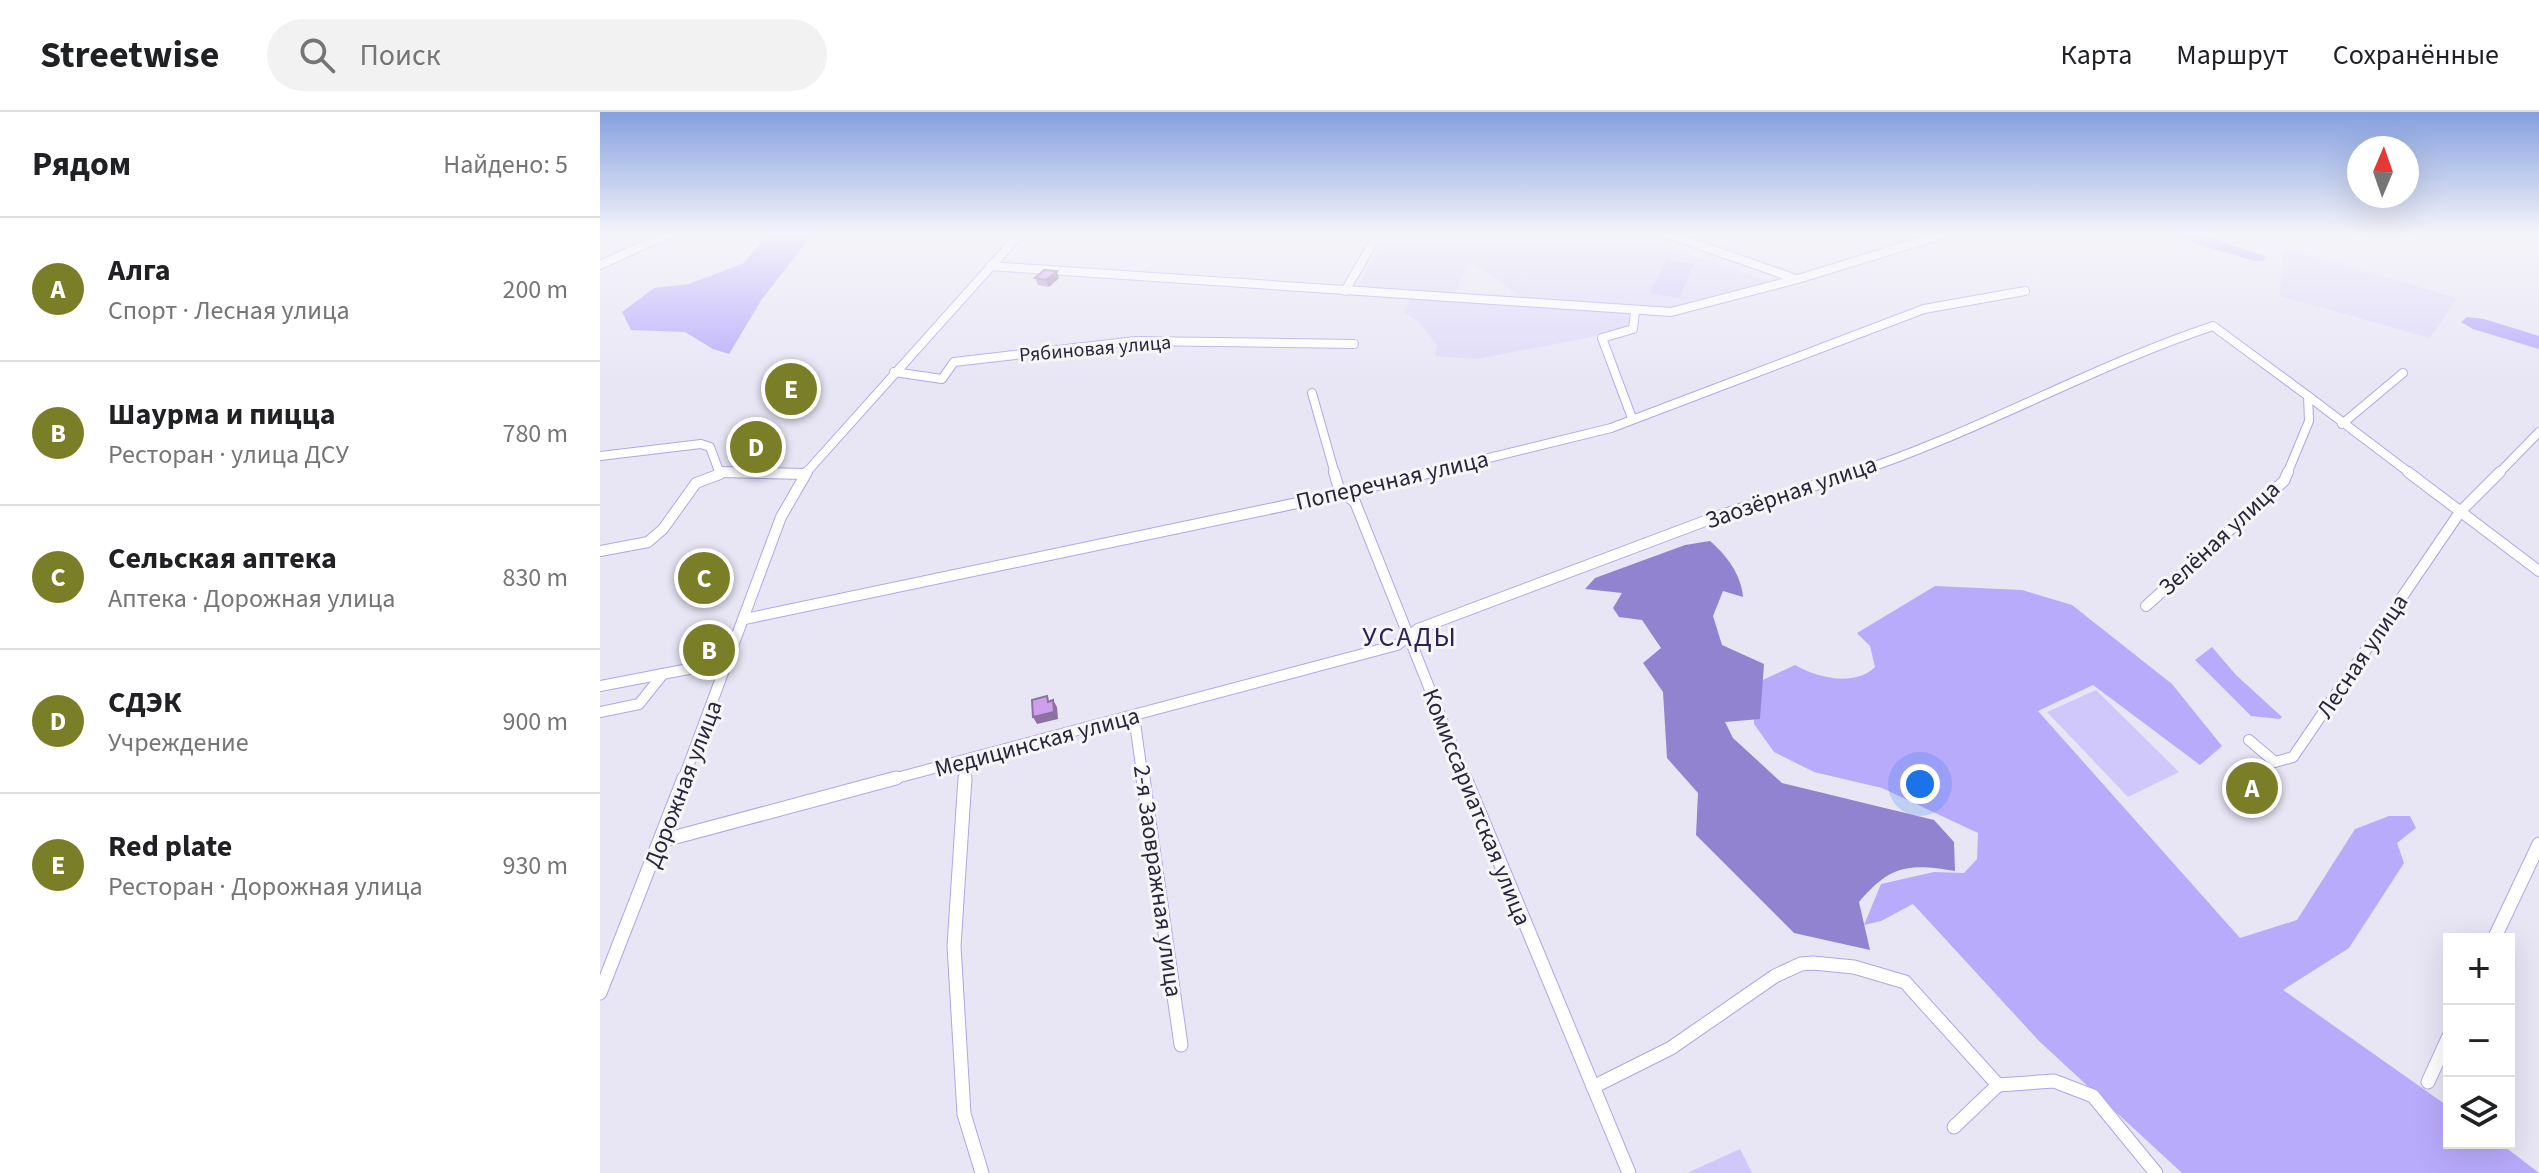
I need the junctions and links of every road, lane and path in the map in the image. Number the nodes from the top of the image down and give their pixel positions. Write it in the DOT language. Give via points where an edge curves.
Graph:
graph roads {
  1 [pos="974,284"];
  2 [pos="1239,284"];
  3 [pos="1349,284"];
  4 [pos="1781,284"];
  5 [pos="1345,291"];
  6 [pos="2025,291"];
  7 [pos="1635,312"];
  8 [pos="1354,344"];
  9 [pos="894,372"];
  10 [pos="2403,373"];
  11 [pos="1312,393"];
  12 [pos="2308,396"];
  13 [pos="1632,418"];
  14 [pos="2342,424"];
  15 [pos="2539,432"];
  16 [pos="600,456"];
  17 [pos="720,474"];
  18 [pos="805,474"];
  19 [pos="1345,493"];
  20 [pos="2460,512"];
  21 [pos="600,551"];
  22 [pos="2539,571"];
  23 [pos="2146,606"];
  24 [pos="745,619"];
  25 [pos="1409,636"];
  26 [pos="730,661"];
  27 [pos="663,674"];
  28 [pos="600,686"];
  29 [pos="600,712"];
  30 [pos="1134,716"];
  31 [pos="2249,740"];
  32 [pos="966,761"];
  33 [pos="661,841"];
  34 [pos="2539,844"];
  35 [pos="2497,933"];
  36 [pos="600,993"];
  37 [pos="1181,1045"];
  38 [pos="2443,1049"];
  39 [pos="2428,1082"];
  40 [pos="1998,1085"];
  41 [pos="1593,1087"];
  42 [pos="1954,1127"];
  43 [pos="982,1173"];
  44 [pos="1629,1173"];
  45 [pos="2156,1173"];
  1 -- 9 [label="street, Дорожная улица"];
  2 -- 5 [label="street"];
  3 -- 5 [label="street"];
  4 -- 7 [label="street" via="1671,312"];
  5 -- 7 [label="street"];
  6 -- 13 [label="street, Поперечная улица" via="1924,309"];
  7 -- 13 [label="street" via="1633,329 1602,338 1617,392"];
  8 -- 9 [label="street, Рябиновая улица" via="1136,341 954,362 942,379"];
  9 -- 18 [label="street, Дорожная улица"];
  10 -- 14 [label="street"];
  11 -- 19 [label="street, Комиссариатская улица" via="1339,489"];
  12 -- 14 [label="street"];
  12 -- 23 [label="street, Зелёная улица" via="2309,421 2284,481"];
  12 -- 25 [label="street, Заозёрная улица" via="2213,326 1860,471 1559,574"];
  13 -- 19 [label="street, Поперечная улица" via="1611,428"];
  14 -- 20 [label="street"];
  15 -- 20 [label="street"];
  16 -- 17 [label="street" via="701,444 710,447"];
  17 -- 18 [label="street"];
  17 -- 21 [label="street" via="696,483 648,542"];
  18 -- 24 [label="street, Дорожная улица" via="781,517"];
  19 -- 24 [label="street, Поперечная улица"];
  19 -- 25 [label="street, Комиссариатская улица" via="1355,502"];
  20 -- 22 [label="street"];
  20 -- 31 [label="street, Лесная улица" via="2293,757 2275,762"];
  24 -- 26 [label="street, Дорожная улица"];
  25 -- 30 [label="street, Медицинская улица" via="1397,645"];
  25 -- 41 [label="street, Комиссариатская улица"];
  26 -- 27 [label="street"];
  26 -- 33 [label="street, Дорожная улица"];
  27 -- 28 [label="street"];
  27 -- 29 [label="street" via="639,704"];
  30 -- 32 [label="street, Медицинская улица"];
  30 -- 37 [label="street, 2-я Заовражная улица"];
  32 -- 33 [label="street, Медицинская улица"];
  32 -- 43 [label="street" via="954,946 964,1114"];
  33 -- 36 [label="street, Дорожная улица"];
  34 -- 35 [label="street"];
  38 -- 39 [label="street"];
  40 -- 41 [label="street" via="1905,982 1825,964 1799,965 1763,984 1679,1042"];
  40 -- 42 [label="street"];
  40 -- 45 [label="street" via="2054,1081 2093,1096"];
  41 -- 44 [label="street, Комиссариатская улица"];
}
